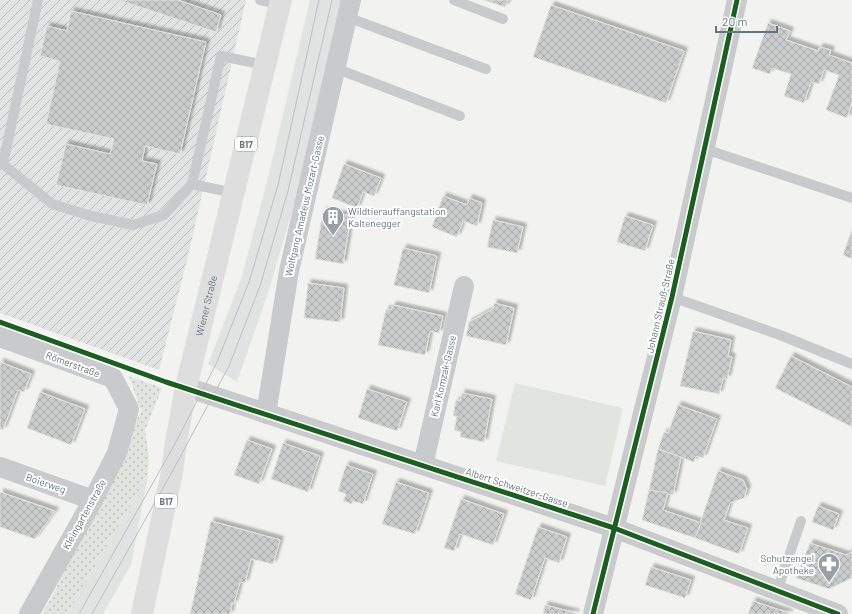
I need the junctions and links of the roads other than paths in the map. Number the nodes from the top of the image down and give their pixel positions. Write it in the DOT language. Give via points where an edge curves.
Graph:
graph roads {
  1 [pos="38,0"];
  2 [pos="454,0"];
  3 [pos="737,0"];
  4 [pos="274,1"];
  5 [pos="349,8"];
  6 [pos="504,19"];
  7 [pos="265,65"];
  8 [pos="335,68"];
  9 [pos="486,69"];
  10 [pos="460,116"];
  11 [pos="705,149"];
  12 [pos="2,163"];
  13 [pos="192,184"];
  14 [pos="234,193"];
  15 [pos="852,198"];
  16 [pos="464,286"];
  17 [pos="672,297"];
  18 [pos="0,337"];
  19 [pos="852,364"];
  20 [pos="186,387"];
  21 [pos="129,409"];
  22 [pos="266,414"];
  23 [pos="423,465"];
  24 [pos="0,467"];
  25 [pos="93,500"];
  26 [pos="801,521"];
  27 [pos="614,528"];
  28 [pos="777,591"];
  29 [pos="29,614"];
  30 [pos="142,614"];
  31 [pos="593,614"];
  32 [pos="838,614"];
  1 -- 12 [label="lane"];
  2 -- 6 [label="lane"];
  3 -- 11 [label="street, Johann Strauß-Straße"];
  4 -- 7 [label="main road, Wiener Straße / B17"];
  5 -- 8 [label="street, Wolfgang Amadeus Mozart-Gasse"];
  5 -- 9 [label="lane"];
  7 -- 13 [label="lane" via="221,56"];
  7 -- 14 [label="main road, Wiener Straße / B17"];
  8 -- 10 [label="lane"];
  8 -- 22 [label="street, Wolfgang Amadeus Mozart-Gasse" via="289,271"];
  11 -- 15 [label="lane"];
  11 -- 17 [label="street, Johann Strauß-Straße"];
  12 -- 13 [label="lane" via="52,204 133,225 164,215"];
  13 -- 14 [label="lane"];
  14 -- 20 [label="main road, Wiener Straße / B17"];
  16 -- 23 [label="street, Karl Komzak-Gasse"];
  17 -- 19 [label="lane" via="780,335"];
  17 -- 27 [label="street, Johann Strauß-Straße"];
  18 -- 21 [label="street, Römerstraße" via="113,378"];
  20 -- 22 [label="street, Albert Schweitzer-Gasse"];
  20 -- 30 [label="main road, Wiener Straße / B17" via="172,472"];
  21 -- 25 [label="street, Kleingartenstraße" via="117,453"];
  22 -- 23 [label="street, Albert Schweitzer-Gasse"];
  23 -- 27 [label="street, Albert Schweitzer-Gasse"];
  24 -- 25 [label="street, Boierweg"];
  25 -- 29 [label="street, Kleingartenstraße"];
  26 -- 28 [label="lane"];
  27 -- 28 [label="street, Albert Schweitzer-Gasse"];
  27 -- 31 [label="street, Johann Strauß-Straße"];
  28 -- 32 [label="street, Albert Schweitzer-Gasse"];
}
